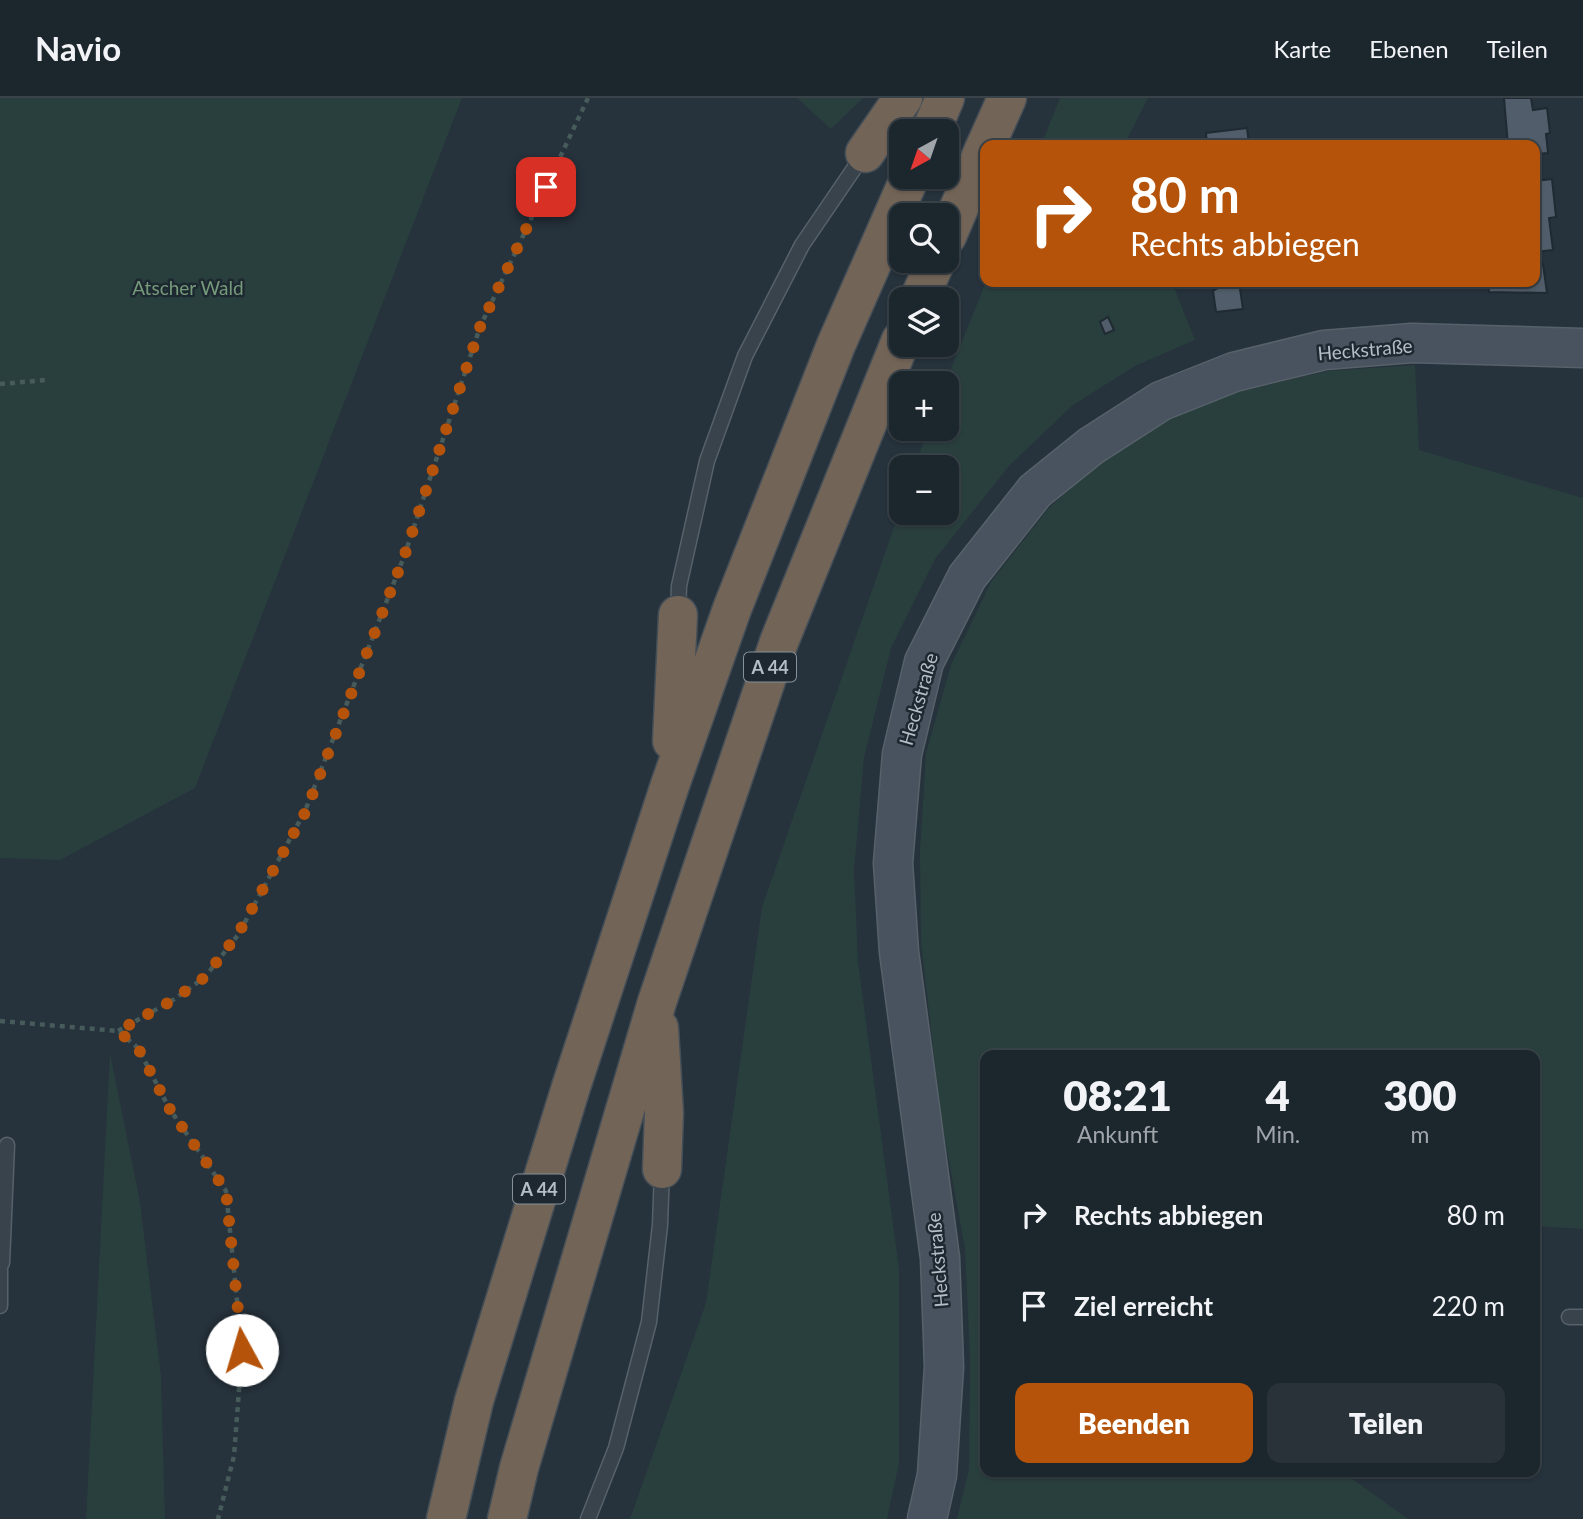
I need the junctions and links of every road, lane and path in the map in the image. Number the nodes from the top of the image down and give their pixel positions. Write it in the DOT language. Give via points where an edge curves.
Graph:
graph roads {
  1 [pos="588,98"];
  2 [pos="903,98"];
  3 [pos="945,98"];
  4 [pos="1007,98"];
  5 [pos="936,119"];
  6 [pos="989,140"];
  7 [pos="865,153"];
  8 [pos="980,160"];
  9 [pos="905,189"];
  10 [pos="959,208"];
  11 [pos="1583,348"];
  12 [pos="894,357"];
  13 [pos="47,380"];
  14 [pos="0,384"];
  15 [pos="678,615"];
  16 [pos="670,785"];
  17 [pos="657,1002"];
  18 [pos="0,1021"];
  19 [pos="118,1031"];
  20 [pos="7,1145"];
  21 [pos="662,1169"];
  22 [pos="1,1263"];
  23 [pos="0,1306"];
  24 [pos="218,1519"];
  25 [pos="446,1519"];
  26 [pos="507,1519"];
  27 [pos="588,1519"];
  28 [pos="927,1519"];
  1 -- 19 [label="path" via="480,327 405,554 306,811 238,934 205,977"];
  2 -- 7 [label="highway"];
  3 -- 5 [label="highway"];
  4 -- 6 [label="highway"];
  7 -- 15 [label="lane" via="802,246 745,356 707,461 679,586"];
  8 -- 10 [label="highway"];
  9 -- 16 [label="highway, A 44" via="835,345 732,609"];
  11 -- 28 [label="main road, Heckstraße" via="1412,343 1324,350 1234,372 1161,401 1091,446 1035,491 967,578 925,662 902,754 893,863 899,952 940,1258 944,1367 937,1475"];
  12 -- 17 [label="highway, A 44" via="779,642"];
  13 -- 14 [label="path"];
  15 -- 16 [label="highway"];
  16 -- 25 [label="highway, A 44" via="474,1401"];
  17 -- 21 [label="highway" via="664,1114"];
  17 -- 26 [label="highway, A 44"];
  18 -- 19 [label="path"];
  19 -- 24 [label="path" via="138,1048 169,1108 226,1191 242,1350 234,1457"];
  20 -- 22 [label="lane"];
  21 -- 27 [label="lane" via="649,1322 617,1448"];
  22 -- 23 [label="lane"];
}
